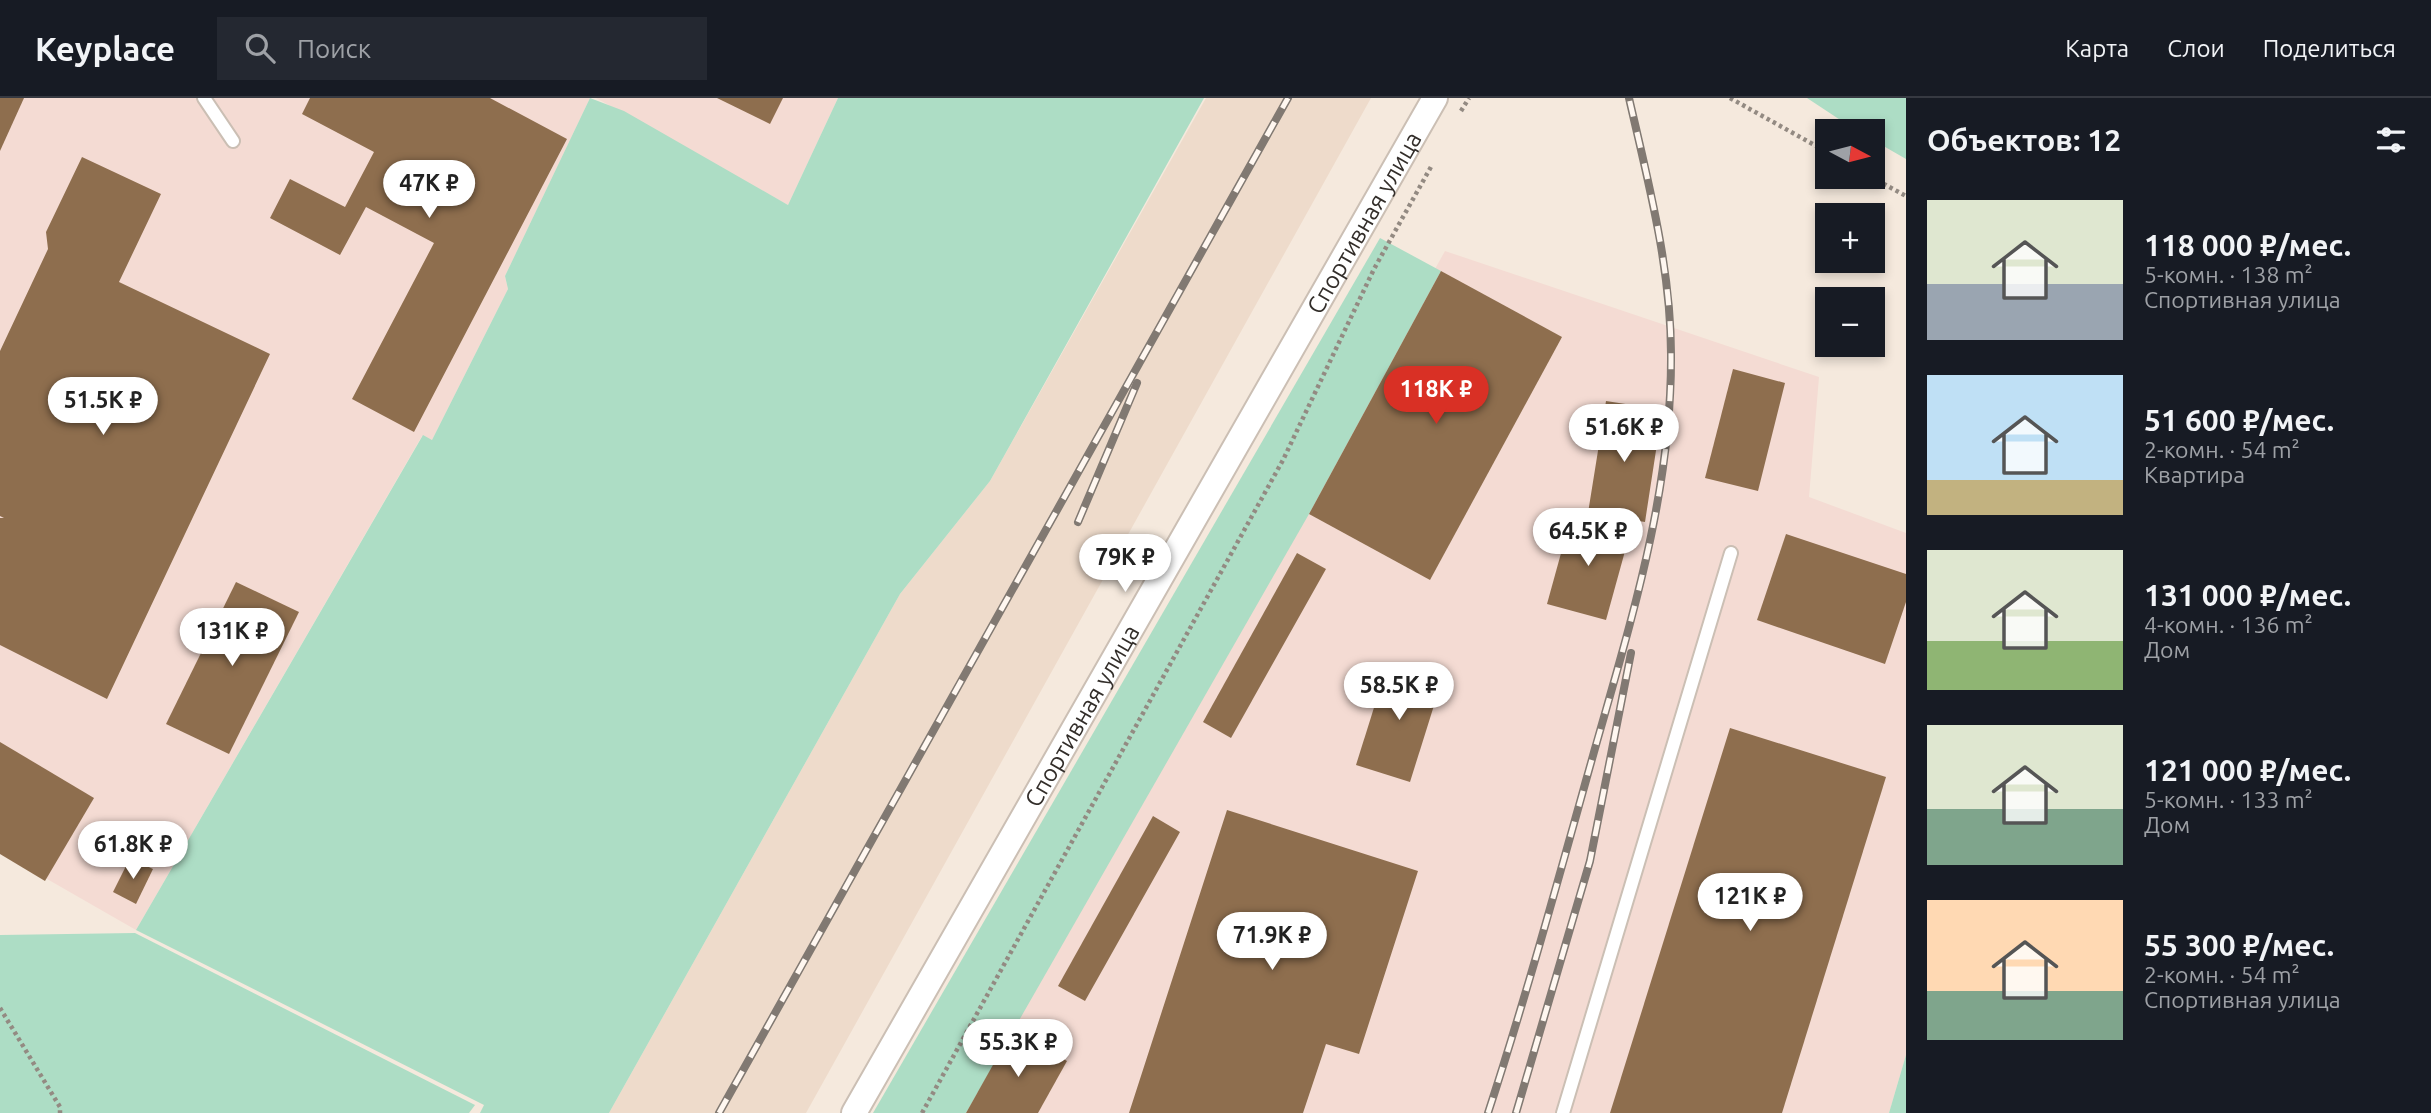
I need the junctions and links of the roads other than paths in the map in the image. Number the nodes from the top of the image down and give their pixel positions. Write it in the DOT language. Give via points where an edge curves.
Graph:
graph roads {
  1 [pos="204,98"];
  2 [pos="1435,98"];
  3 [pos="233,141"];
  4 [pos="1731,553"];
  5 [pos="854,1113"];
  6 [pos="1563,1113"];
  1 -- 3 [label="lane"];
  2 -- 5 [label="street, Спортивная улица"];
  4 -- 6 [label="lane"];
}
